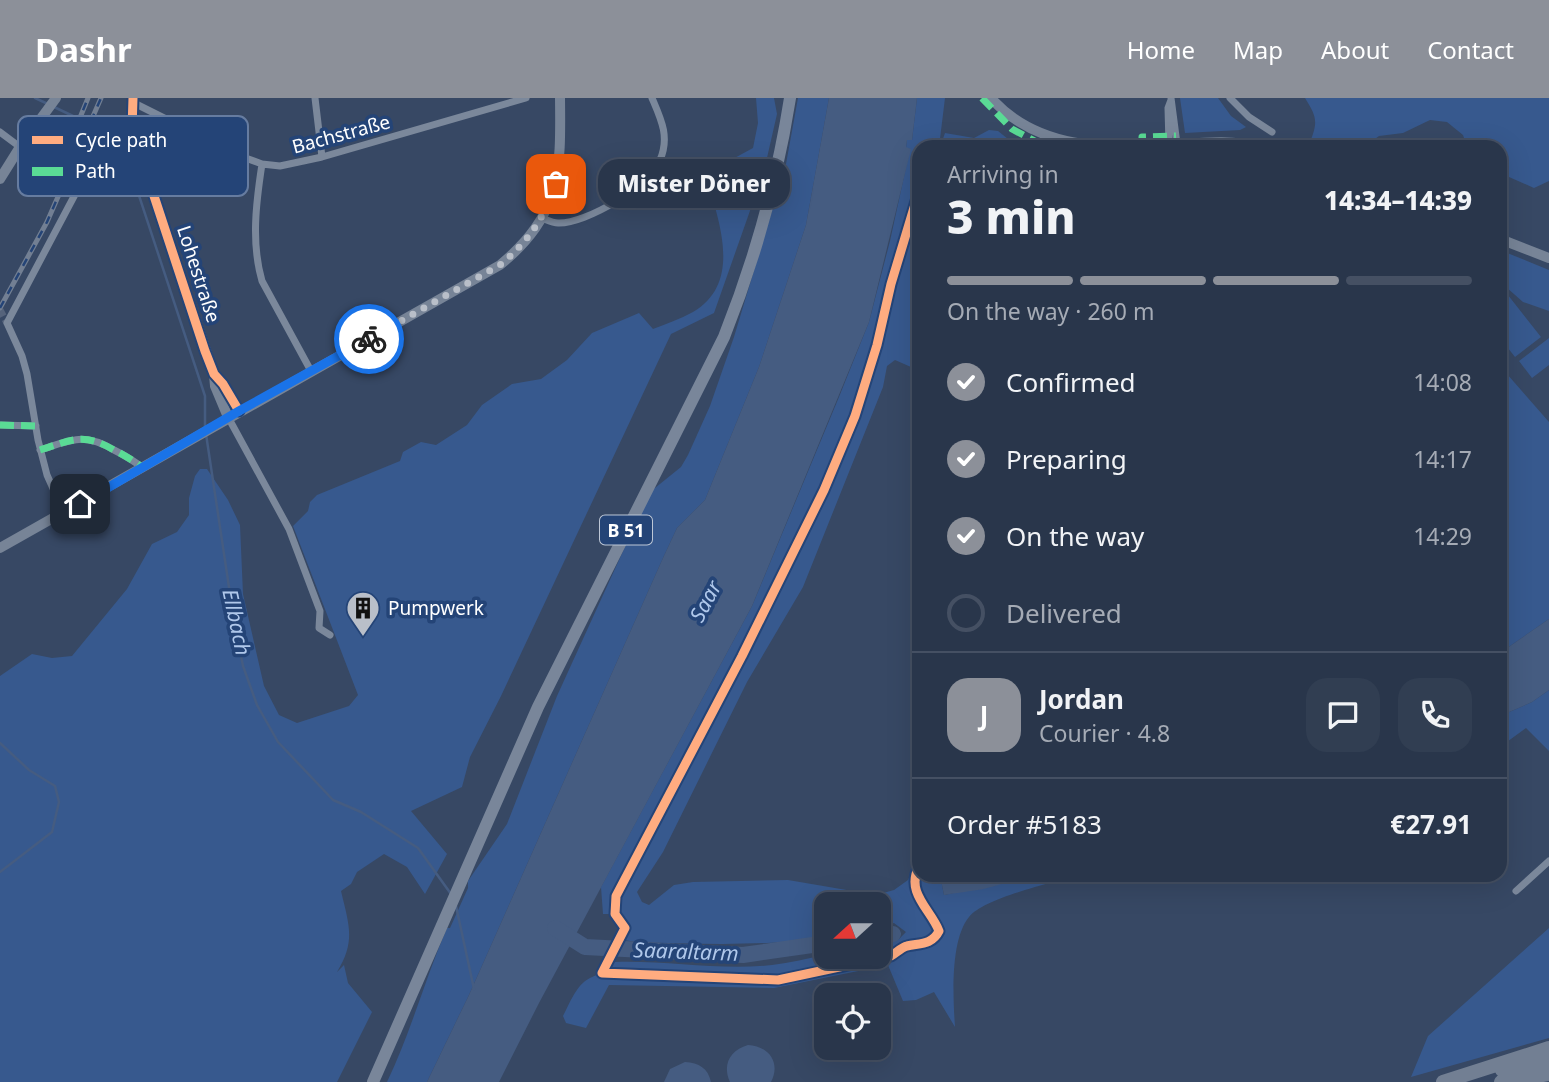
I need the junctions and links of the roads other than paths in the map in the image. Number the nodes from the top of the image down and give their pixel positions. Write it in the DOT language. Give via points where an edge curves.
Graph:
graph roads {
  1 [pos="314,98"];
  2 [pos="526,98"];
  3 [pos="552,98"];
  4 [pos="560,98"];
  5 [pos="652,98"];
  6 [pos="790,98"];
  7 [pos="991,98"];
  8 [pos="1230,98"];
  9 [pos="129,99"];
  10 [pos="1171,99"];
  11 [pos="162,116"];
  12 [pos="0,132"];
  13 [pos="1272,132"];
  14 [pos="1061,140"];
  15 [pos="1177,140"];
  16 [pos="1177,140"];
  17 [pos="18,145"];
  18 [pos="18,149"];
  19 [pos="322,157"];
  20 [pos="248,159"];
  21 [pos="262,164"];
  22 [pos="0,179"];
  23 [pos="74,196"];
  24 [pos="154,196"];
  25 [pos="542,218"];
  26 [pos="1507,242"];
  27 [pos="1549,258"];
  28 [pos="311,371"];
  29 [pos="233,414"];
  30 [pos="0,425"];
  31 [pos="36,426"];
  32 [pos="40,450"];
  33 [pos="143,468"];
  34 [pos="64,513"];
  35 [pos="0,548"];
  36 [pos="330,635"];
  37 [pos="1549,861"];
  38 [pos="1516,891"];
  39 [pos="1549,1048"];
  40 [pos="1549,1062"];
  41 [pos="1549,1074"];
  42 [pos="373,1082"];
  43 [pos="1445,1082"];
  44 [pos="1501,1082"];
  1 -- 19 [label="street"];
  2 -- 19 [label="street, Bachstraße"];
  3 -- 4 [label="street"];
  4 -- 25 [label="street" via="559,169"];
  5 -- 25 [label="street" via="665,132 654,172 641,186 590,214 558,223"];
  6 -- 42 [label="main road, B 51" via="777,173 724,337 555,673"];
  7 -- 14 [label="street" via="1016,121"];
  8 -- 13 [label="street"];
  9 -- 11 [label="street, Bachstraße"];
  10 -- 15 [label="street" via="1168,108"];
  10 -- 16 [label="street"];
  12 -- 17 [label="street"];
  18 -- 22 [label="street"];
  19 -- 21 [label="street, Bachstraße" via="280,166"];
  20 -- 21 [label="street, Bachstraße"];
  21 -- 28 [label="street" via="256,224 258,267"];
  23 -- 31 [label="street" via="7,323 22,356"];
  24 -- 29 [label="street, Lohestraße" via="215,386"];
  25 -- 28 [label="street" via="500,265"];
  26 -- 27 [label="street"];
  28 -- 29 [label="street"];
  29 -- 33 [label="street"];
  29 -- 36 [label="street" via="289,529 320,611 319,628"];
  30 -- 31 [label="street"];
  31 -- 32 [label="street"];
  32 -- 33 [label="street" via="91,438"];
  32 -- 34 [label="street"];
  33 -- 34 [label="street"];
  34 -- 35 [label="street"];
  37 -- 38 [label="street"];
  39 -- 43 [label="highway"];
  40 -- 43 [label="highway"];
  41 -- 44 [label="highway"];
}
